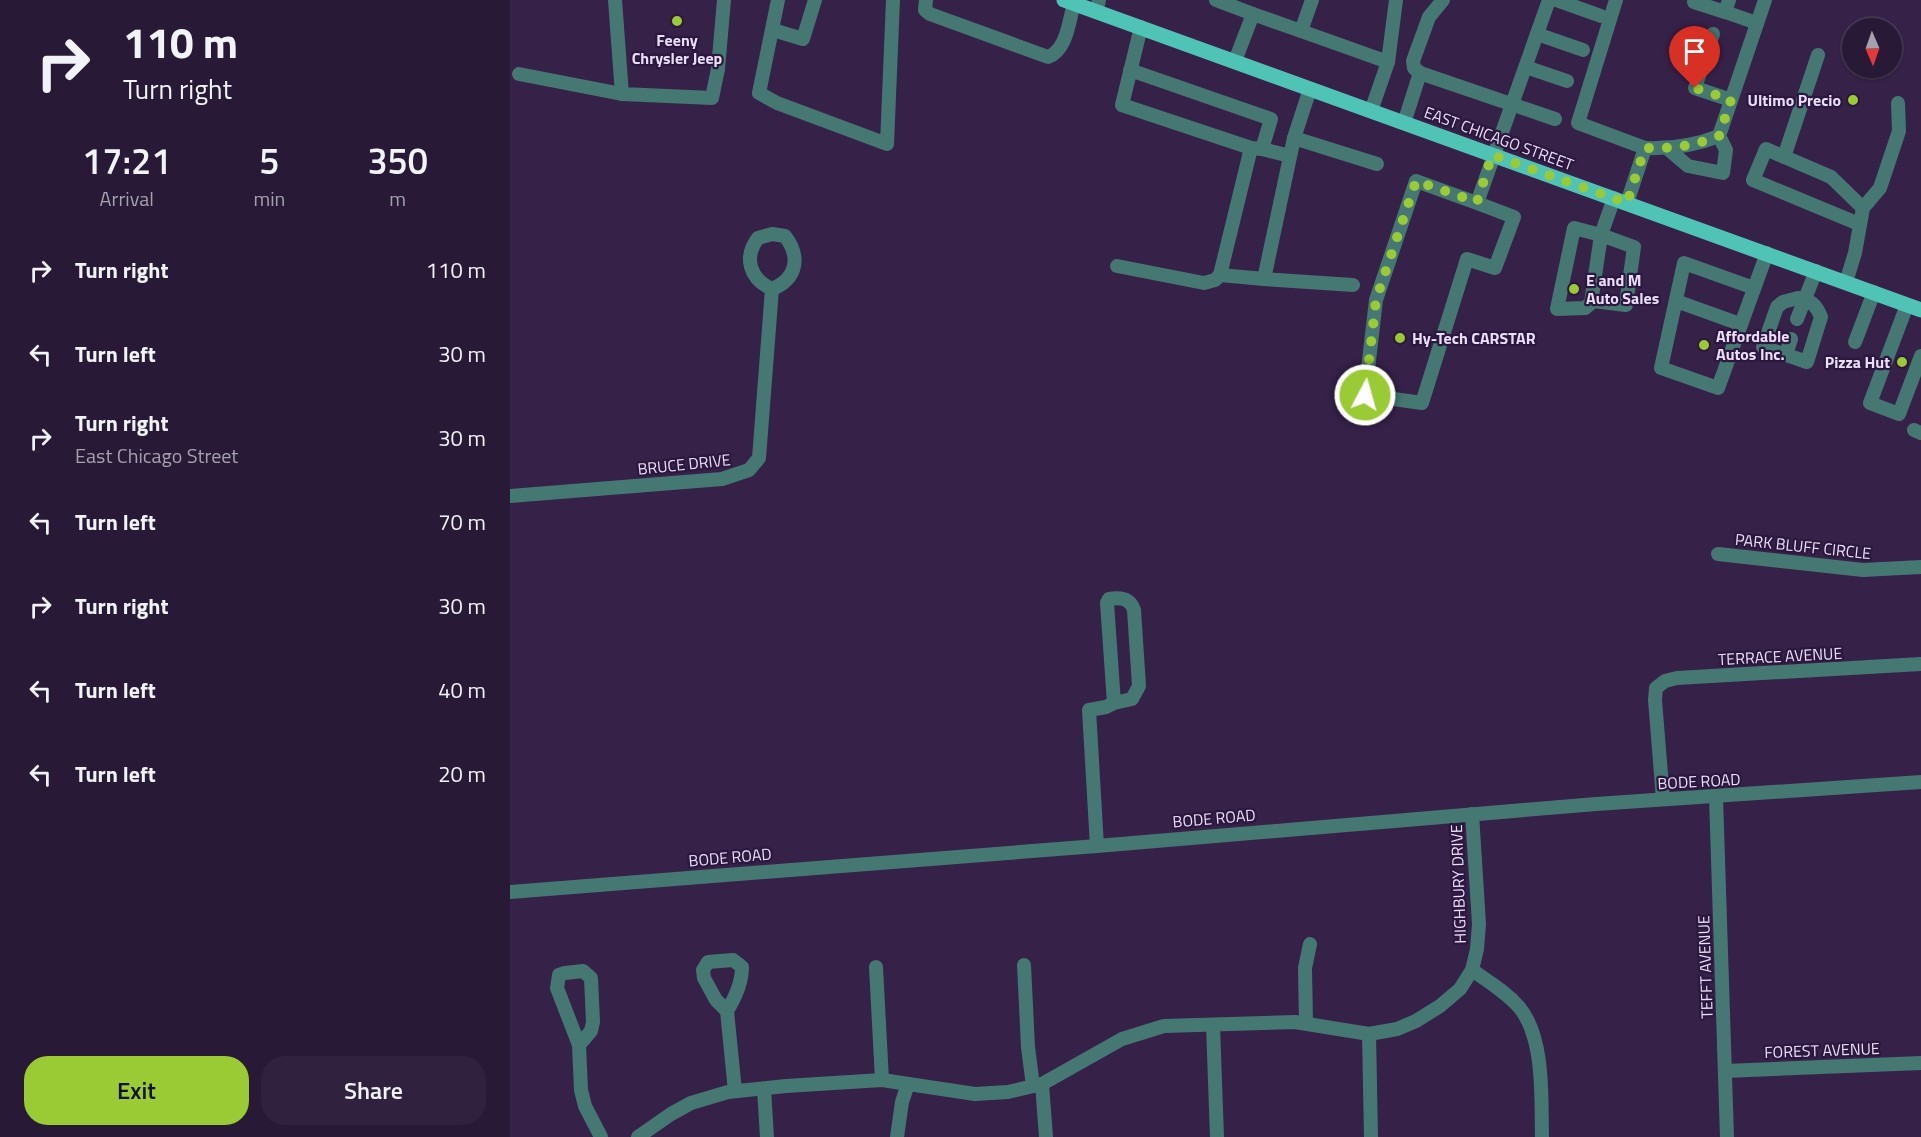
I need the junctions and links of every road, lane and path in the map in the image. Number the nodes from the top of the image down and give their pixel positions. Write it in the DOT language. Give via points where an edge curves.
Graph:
graph roads {
  1 [pos="615,0"];
  2 [pos="724,0"];
  3 [pos="778,0"];
  4 [pos="815,0"];
  5 [pos="893,0"];
  6 [pos="926,0"];
  7 [pos="1216,0"];
  8 [pos="1312,0"];
  9 [pos="1396,0"];
  10 [pos="1426,0"];
  11 [pos="1443,0"];
  12 [pos="1549,0"];
  13 [pos="1556,0"];
  14 [pos="1616,0"];
  15 [pos="1695,0"];
  16 [pos="1765,0"];
  17 [pos="1069,2"];
  18 [pos="1097,6"];
  19 [pos="1727,6"];
  20 [pos="1253,14"];
  21 [pos="1601,15"];
  22 [pos="1428,17"];
  23 [pos="1757,23"];
  24 [pos="1141,27"];
  25 [pos="773,30"];
  26 [pos="1301,31"];
  27 [pos="1537,34"];
  28 [pos="1713,34"];
  29 [pos="1583,50"];
  30 [pos="1818,55"];
  31 [pos="1235,61"];
  32 [pos="1388,62"];
  33 [pos="1526,67"];
  34 [pos="1130,70"];
  35 [pos="1420,73"];
  36 [pos="519,74"];
  37 [pos="1567,81"];
  38 [pos="1310,89"];
  39 [pos="622,94"];
  40 [pos="1731,100"];
  41 [pos="1898,103"];
  42 [pos="1513,105"];
  43 [pos="1371,111"];
  44 [pos="1556,119"];
  45 [pos="1404,123"];
  46 [pos="1719,136"];
  47 [pos="1294,138"];
  48 [pos="1256,148"];
  49 [pos="1645,148"];
  50 [pos="1668,149"];
  51 [pos="1492,155"];
  52 [pos="1290,156"];
  53 [pos="1784,157"];
  54 [pos="1377,164"];
  55 [pos="1620,200"];
  56 [pos="1477,202"];
  57 [pos="1863,208"];
  58 [pos="1859,224"];
  59 [pos="1600,235"];
  60 [pos="1767,253"];
  61 [pos="1118,266"];
  62 [pos="1816,271"];
  63 [pos="1220,276"];
  64 [pos="1264,279"];
  65 [pos="1846,282"];
  66 [pos="1353,285"];
  67 [pos="1754,288"];
  68 [pos="772,289"];
  69 [pos="1874,292"];
  70 [pos="1806,298"];
  71 [pos="1593,301"];
  72 [pos="1676,301"];
  73 [pos="1914,308"];
  74 [pos="1797,319"];
  75 [pos="1740,324"];
  76 [pos="1791,339"];
  77 [pos="1855,342"];
  78 [pos="1785,354"];
  79 [pos="1921,356"];
  80 [pos="510,496"];
  81 [pos="1718,554"];
  82 [pos="1921,567"];
  83 [pos="1921,664"];
  84 [pos="1114,703"];
  85 [pos="1921,782"];
  86 [pos="1716,797"];
  87 [pos="1663,799"];
  88 [pos="1472,814"];
  89 [pos="1097,846"];
  90 [pos="510,892"];
  91 [pos="1310,944"];
  92 [pos="1024,965"];
  93 [pos="876,967"];
  94 [pos="1472,970"];
  95 [pos="727,1011"];
  96 [pos="1306,1023"];
  97 [pos="1213,1025"];
  98 [pos="1369,1035"];
  99 [pos="579,1046"];
  100 [pos="1921,1062"];
  101 [pos="1725,1071"];
  102 [pos="882,1080"];
  103 [pos="908,1084"];
  104 [pos="1038,1085"];
  105 [pos="764,1089"];
  106 [pos="735,1091"];
  107 [pos="601,1137"];
  108 [pos="638,1137"];
  109 [pos="767,1137"];
  110 [pos="897,1137"];
  111 [pos="1046,1137"];
  112 [pos="1216,1137"];
  113 [pos="1371,1137"];
  114 [pos="1542,1137"];
  115 [pos="1726,1137"];
  1 -- 39 [label="street"];
  2 -- 39 [label="street" via="712,98"];
  3 -- 25 [label="street"];
  4 -- 25 [label="street" via="803,39"];
  5 -- 25 [label="street" via="887,144 759,93"];
  6 -- 17 [label="street" via="925,10 930,14 1048,57 1062,46"];
  7 -- 20 [label="street"];
  8 -- 26 [label="street"];
  9 -- 32 [label="street"];
  10 -- 22 [label="street"];
  11 -- 22 [label="street"];
  12 -- 27 [label="street"];
  13 -- 21 [label="street"];
  14 -- 49 [label="street" via="1578,123"];
  15 -- 19 [label="street"];
  16 -- 23 [label="street"];
  17 -- 18 [label="main road, EAST CHICAGO STREET"];
  18 -- 24 [label="main road, EAST CHICAGO STREET"];
  19 -- 23 [label="street"];
  20 -- 26 [label="street"];
  20 -- 31 [label="street"];
  22 -- 35 [label="street" via="1413,61"];
  23 -- 40 [label="street"];
  24 -- 31 [label="main road, EAST CHICAGO STREET"];
  24 -- 34 [label="street"];
  26 -- 32 [label="street"];
  27 -- 29 [label="street"];
  27 -- 33 [label="street"];
  28 -- 40 [label="street" via="1695,88"];
  30 -- 53 [label="street"];
  31 -- 38 [label="main road, EAST CHICAGO STREET"];
  32 -- 43 [label="street"];
  33 -- 37 [label="street"];
  33 -- 42 [label="street"];
  34 -- 48 [label="street" via="1122,105"];
  34 -- 48 [label="street" via="1271,119"];
  35 -- 42 [label="street"];
  35 -- 45 [label="street"];
  36 -- 39 [label="street"];
  38 -- 43 [label="main road, EAST CHICAGO STREET"];
  38 -- 47 [label="street"];
  40 -- 46 [label="street"];
  41 -- 57 [label="street" via="1899,131 1880,188"];
  42 -- 44 [label="street"];
  42 -- 51 [label="street"];
  43 -- 45 [label="main road, EAST CHICAGO STREET"];
  45 -- 51 [label="main road, EAST CHICAGO STREET"];
  46 -- 50 [label="street" via="1696,145"];
  46 -- 50 [label="street" via="1726,150 1723,173 1688,166"];
  47 -- 52 [label="street"];
  47 -- 54 [label="street"];
  48 -- 52 [label="street"];
  48 -- 63 [label="street"];
  49 -- 50 [label="street"];
  49 -- 55 [label="street"];
  51 -- 55 [label="main road, EAST CHICAGO STREET"];
  51 -- 56 [label="street"];
  52 -- 64 [label="street"];
  53 -- 57 [label="street" via="1831,177"];
  53 -- 58 [label="street" via="1766,149 1753,180"];
  55 -- 59 [label="street"];
  55 -- 60 [label="main road, EAST CHICAGO STREET"];
  56 -- 56 [label="street" via="1416,181 1376,300 1365,395 1422,403 1467,259 1495,268 1514,217"];
  57 -- 58 [label="street"];
  58 -- 65 [label="street"];
  59 -- 71 [label="street"];
  59 -- 71 [label="street" via="1634,247 1626,305"];
  59 -- 71 [label="street" via="1574,228 1557,309 1585,308"];
  60 -- 62 [label="main road, EAST CHICAGO STREET"];
  60 -- 67 [label="street"];
  61 -- 63 [label="street" via="1204,283"];
  62 -- 65 [label="main road, EAST CHICAGO STREET"];
  62 -- 70 [label="street"];
  63 -- 64 [label="street"];
  64 -- 66 [label="street"];
  65 -- 69 [label="main road, EAST CHICAGO STREET"];
  67 -- 72 [label="street" via="1684,262"];
  67 -- 75 [label="street"];
  68 -- 80 [label="street, BRUCE DRIVE" via="759,458 749,470 722,479"];
  69 -- 73 [label="main road, EAST CHICAGO STREET"];
  69 -- 77 [label="street"];
  70 -- 74 [label="street"];
  70 -- 78 [label="street" via="1816,307 1821,320 1807,362"];
  70 -- 78 [label="street" via="1786,301 1775,310 1763,347"];
  72 -- 75 [label="street"];
  72 -- 75 [label="street" via="1661,368 1718,388"];
  73 -- 79 [label="street" via="1870,404 1899,414"];
  76 -- 78 [label="street"];
  81 -- 82 [label="street, PARK BLUFF CIRCLE" via="1863,570"];
  83 -- 87 [label="street, TERRACE AVENUE" via="1668,680 1655,692"];
  84 -- 84 [label="street" via="1107,603 1116,598 1126,600 1134,610 1139,686 1132,699"];
  84 -- 89 [label="street" via="1089,710"];
  85 -- 86 [label="street, BODE ROAD"];
  86 -- 87 [label="street, BODE ROAD"];
  86 -- 101 [label="street, TEFFT AVENUE"];
  87 -- 88 [label="street, BODE ROAD"];
  88 -- 89 [label="street, BODE ROAD"];
  88 -- 94 [label="street, HIGHBURY DRIVE" via="1479,924"];
  89 -- 90 [label="street, BODE ROAD"];
  91 -- 96 [label="street" via="1305,968"];
  92 -- 104 [label="street" via="1028,1047"];
  93 -- 102 [label="street"];
  94 -- 98 [label="street, HIGHBURY DRIVE" via="1460,989 1440,1006 1397,1029"];
  94 -- 114 [label="street" via="1521,1009 1532,1033 1538,1054"];
  95 -- 106 [label="street"];
  96 -- 97 [label="street, HIGHBURY DRIVE"];
  96 -- 98 [label="street, HIGHBURY DRIVE"];
  97 -- 104 [label="street, HIGHBURY DRIVE" via="1164,1026 1122,1039"];
  97 -- 112 [label="street"];
  98 -- 113 [label="street"];
  99 -- 99 [label="street" via="591,1031 592,1022 591,978 584,971 559,975 556,982"];
  99 -- 107 [label="street" via="585,1107"];
  100 -- 101 [label="street, FOREST AVENUE"];
  101 -- 115 [label="street, TEFFT AVENUE"];
  102 -- 103 [label="street, HIGHBURY DRIVE"];
  102 -- 105 [label="street, HIGHBURY DRIVE"];
  103 -- 104 [label="street, HIGHBURY DRIVE" via="975,1094"];
  103 -- 110 [label="street"];
  104 -- 111 [label="street"];
  105 -- 106 [label="street, HIGHBURY DRIVE"];
  105 -- 109 [label="street"];
  106 -- 108 [label="street, HIGHBURY DRIVE" via="691,1103"];
}
